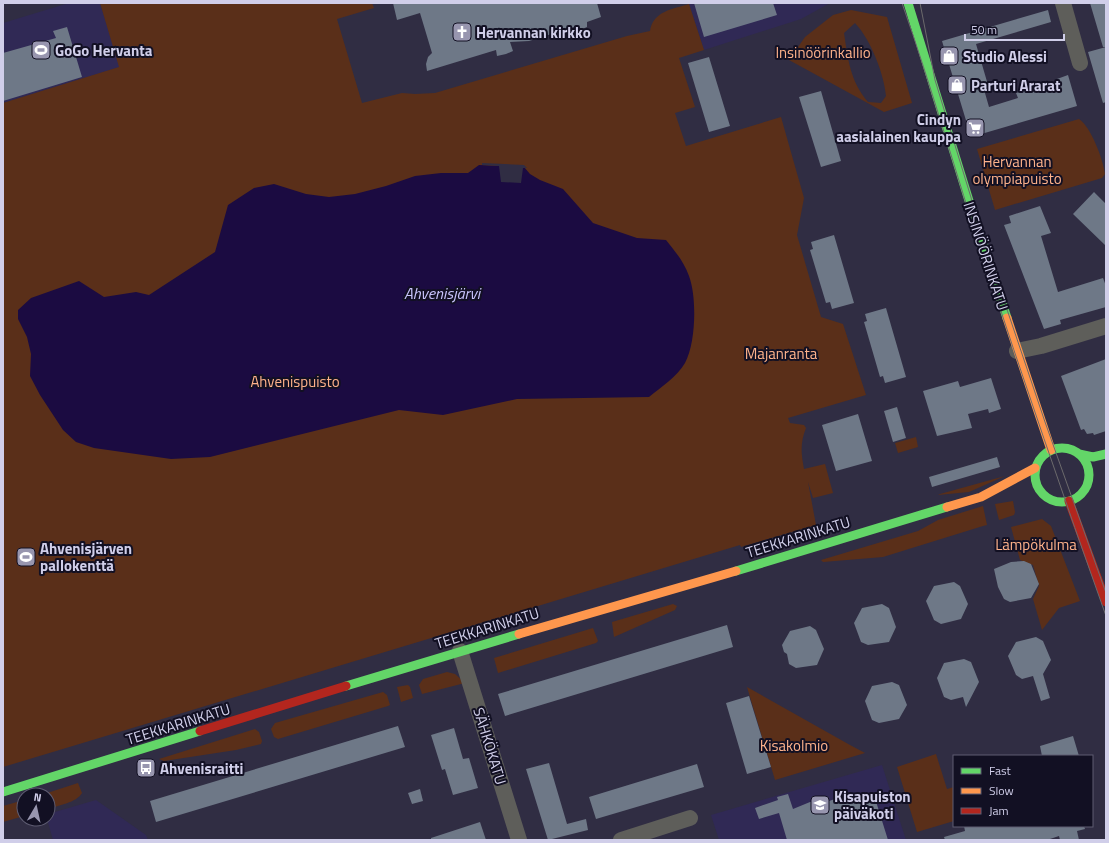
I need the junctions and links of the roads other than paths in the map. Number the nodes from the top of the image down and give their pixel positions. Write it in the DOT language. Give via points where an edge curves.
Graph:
graph roads {
  1 [pos="908,3"];
  2 [pos="918,3"];
  3 [pos="1063,3"];
  4 [pos="926,60"];
  5 [pos="1080,63"];
  6 [pos="1106,326"];
  7 [pos="1017,351"];
  8 [pos="1050,450"];
  9 [pos="1079,454"];
  10 [pos="1106,454"];
  11 [pos="1035,468"];
  12 [pos="1100,475"];
  13 [pos="1088,481"];
  14 [pos="1003,495"];
  15 [pos="981,497"];
  16 [pos="1069,501"];
  17 [pos="1106,602"];
  18 [pos="460,651"];
  19 [pos="3,792"];
  20 [pos="690,818"];
  21 [pos="519,840"];
  22 [pos="621,840"];
  1 -- 4 [label="street, INSINÖÖRINKATU"];
  2 -- 4 [label="street, INSINÖÖRINKATU"];
  3 -- 5 [label="street"];
  4 -- 7 [label="street, INSINÖÖRINKATU"];
  6 -- 7 [label="street"];
  7 -- 8 [label="street, INSINÖÖRINKATU"];
  8 -- 9 [label="street" via="1070,449"];
  8 -- 11 [label="street"];
  9 -- 10 [label="street" via="1093,457"];
  9 -- 13 [label="street" via="1085,463"];
  11 -- 15 [label="street, TEEKKARINKATU"];
  11 -- 16 [label="street" via="1036,491 1057,502"];
  12 -- 13 [label="street"];
  13 -- 16 [label="street" via="1084,490"];
  14 -- 15 [label="street, TEEKKARINKATU"];
  15 -- 18 [label="street, TEEKKARINKATU"];
  16 -- 17 [label="street"];
  18 -- 19 [label="street, TEEKKARINKATU"];
  18 -- 21 [label="street, SÄHKÖKATU"];
  20 -- 22 [label="street"];
}
